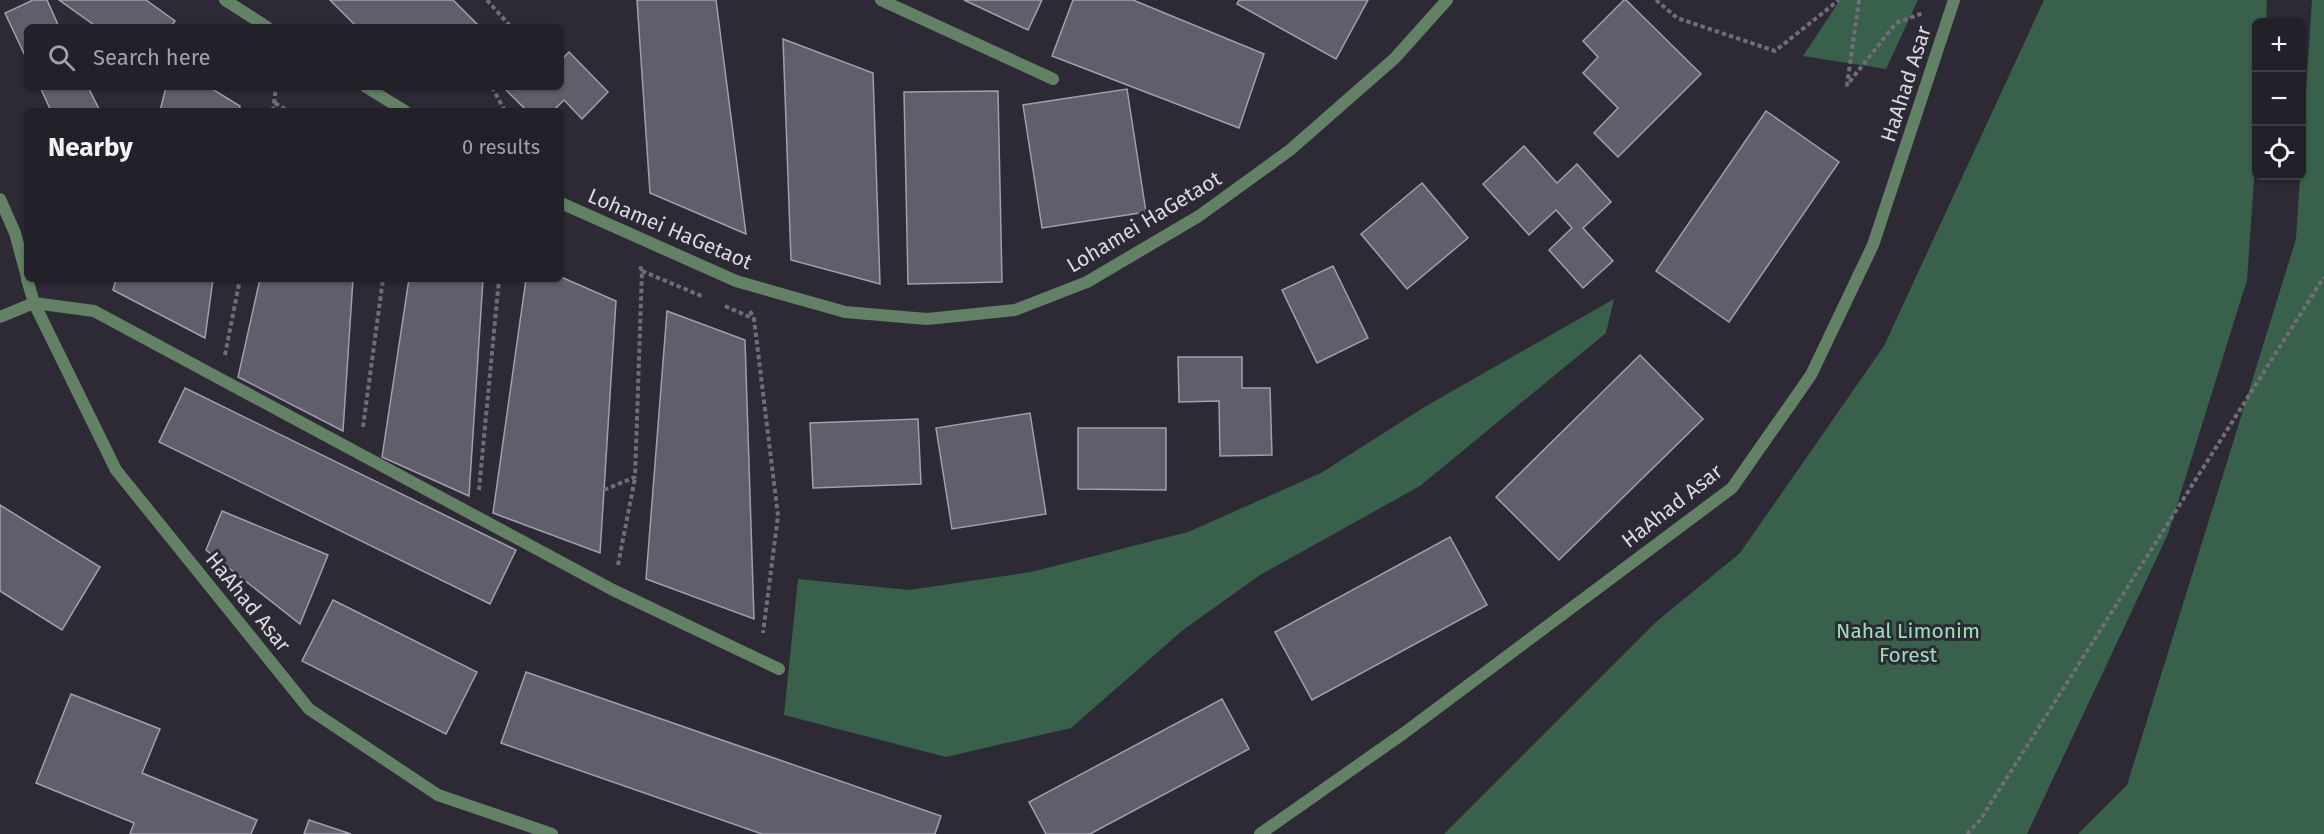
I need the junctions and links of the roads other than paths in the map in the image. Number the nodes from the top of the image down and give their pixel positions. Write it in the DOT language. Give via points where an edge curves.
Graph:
graph roads {
  1 [pos="225,0"];
  2 [pos="881,0"];
  3 [pos="1447,0"];
  4 [pos="1954,0"];
  5 [pos="262,24"];
  6 [pos="1053,79"];
  7 [pos="371,90"];
  8 [pos="400,108"];
  9 [pos="0,199"];
  10 [pos="564,205"];
  11 [pos="24,267"];
  12 [pos="28,282"];
  13 [pos="34,303"];
  14 [pos="0,317"];
  15 [pos="779,669"];
  16 [pos="552,834"];
  17 [pos="1260,834"];
  1 -- 5 [label="street"];
  2 -- 6 [label="street"];
  3 -- 10 [label="street, Lohamei HaGetaot" via="1395,58 1299,142 1199,216 1087,282 1015,310 927,319 845,312 736,281"];
  4 -- 17 [label="street, HaAhad Asar" via="1873,245 1811,375 1732,488 1404,733"];
  7 -- 8 [label="street"];
  9 -- 11 [label="street, HaAhad Asar"];
  12 -- 13 [label="street, HaAhad Asar"];
  13 -- 14 [label="street"];
  13 -- 15 [label="street" via="94,311 613,590"];
  13 -- 16 [label="street, HaAhad Asar" via="116,470 309,709 438,795"];
}
